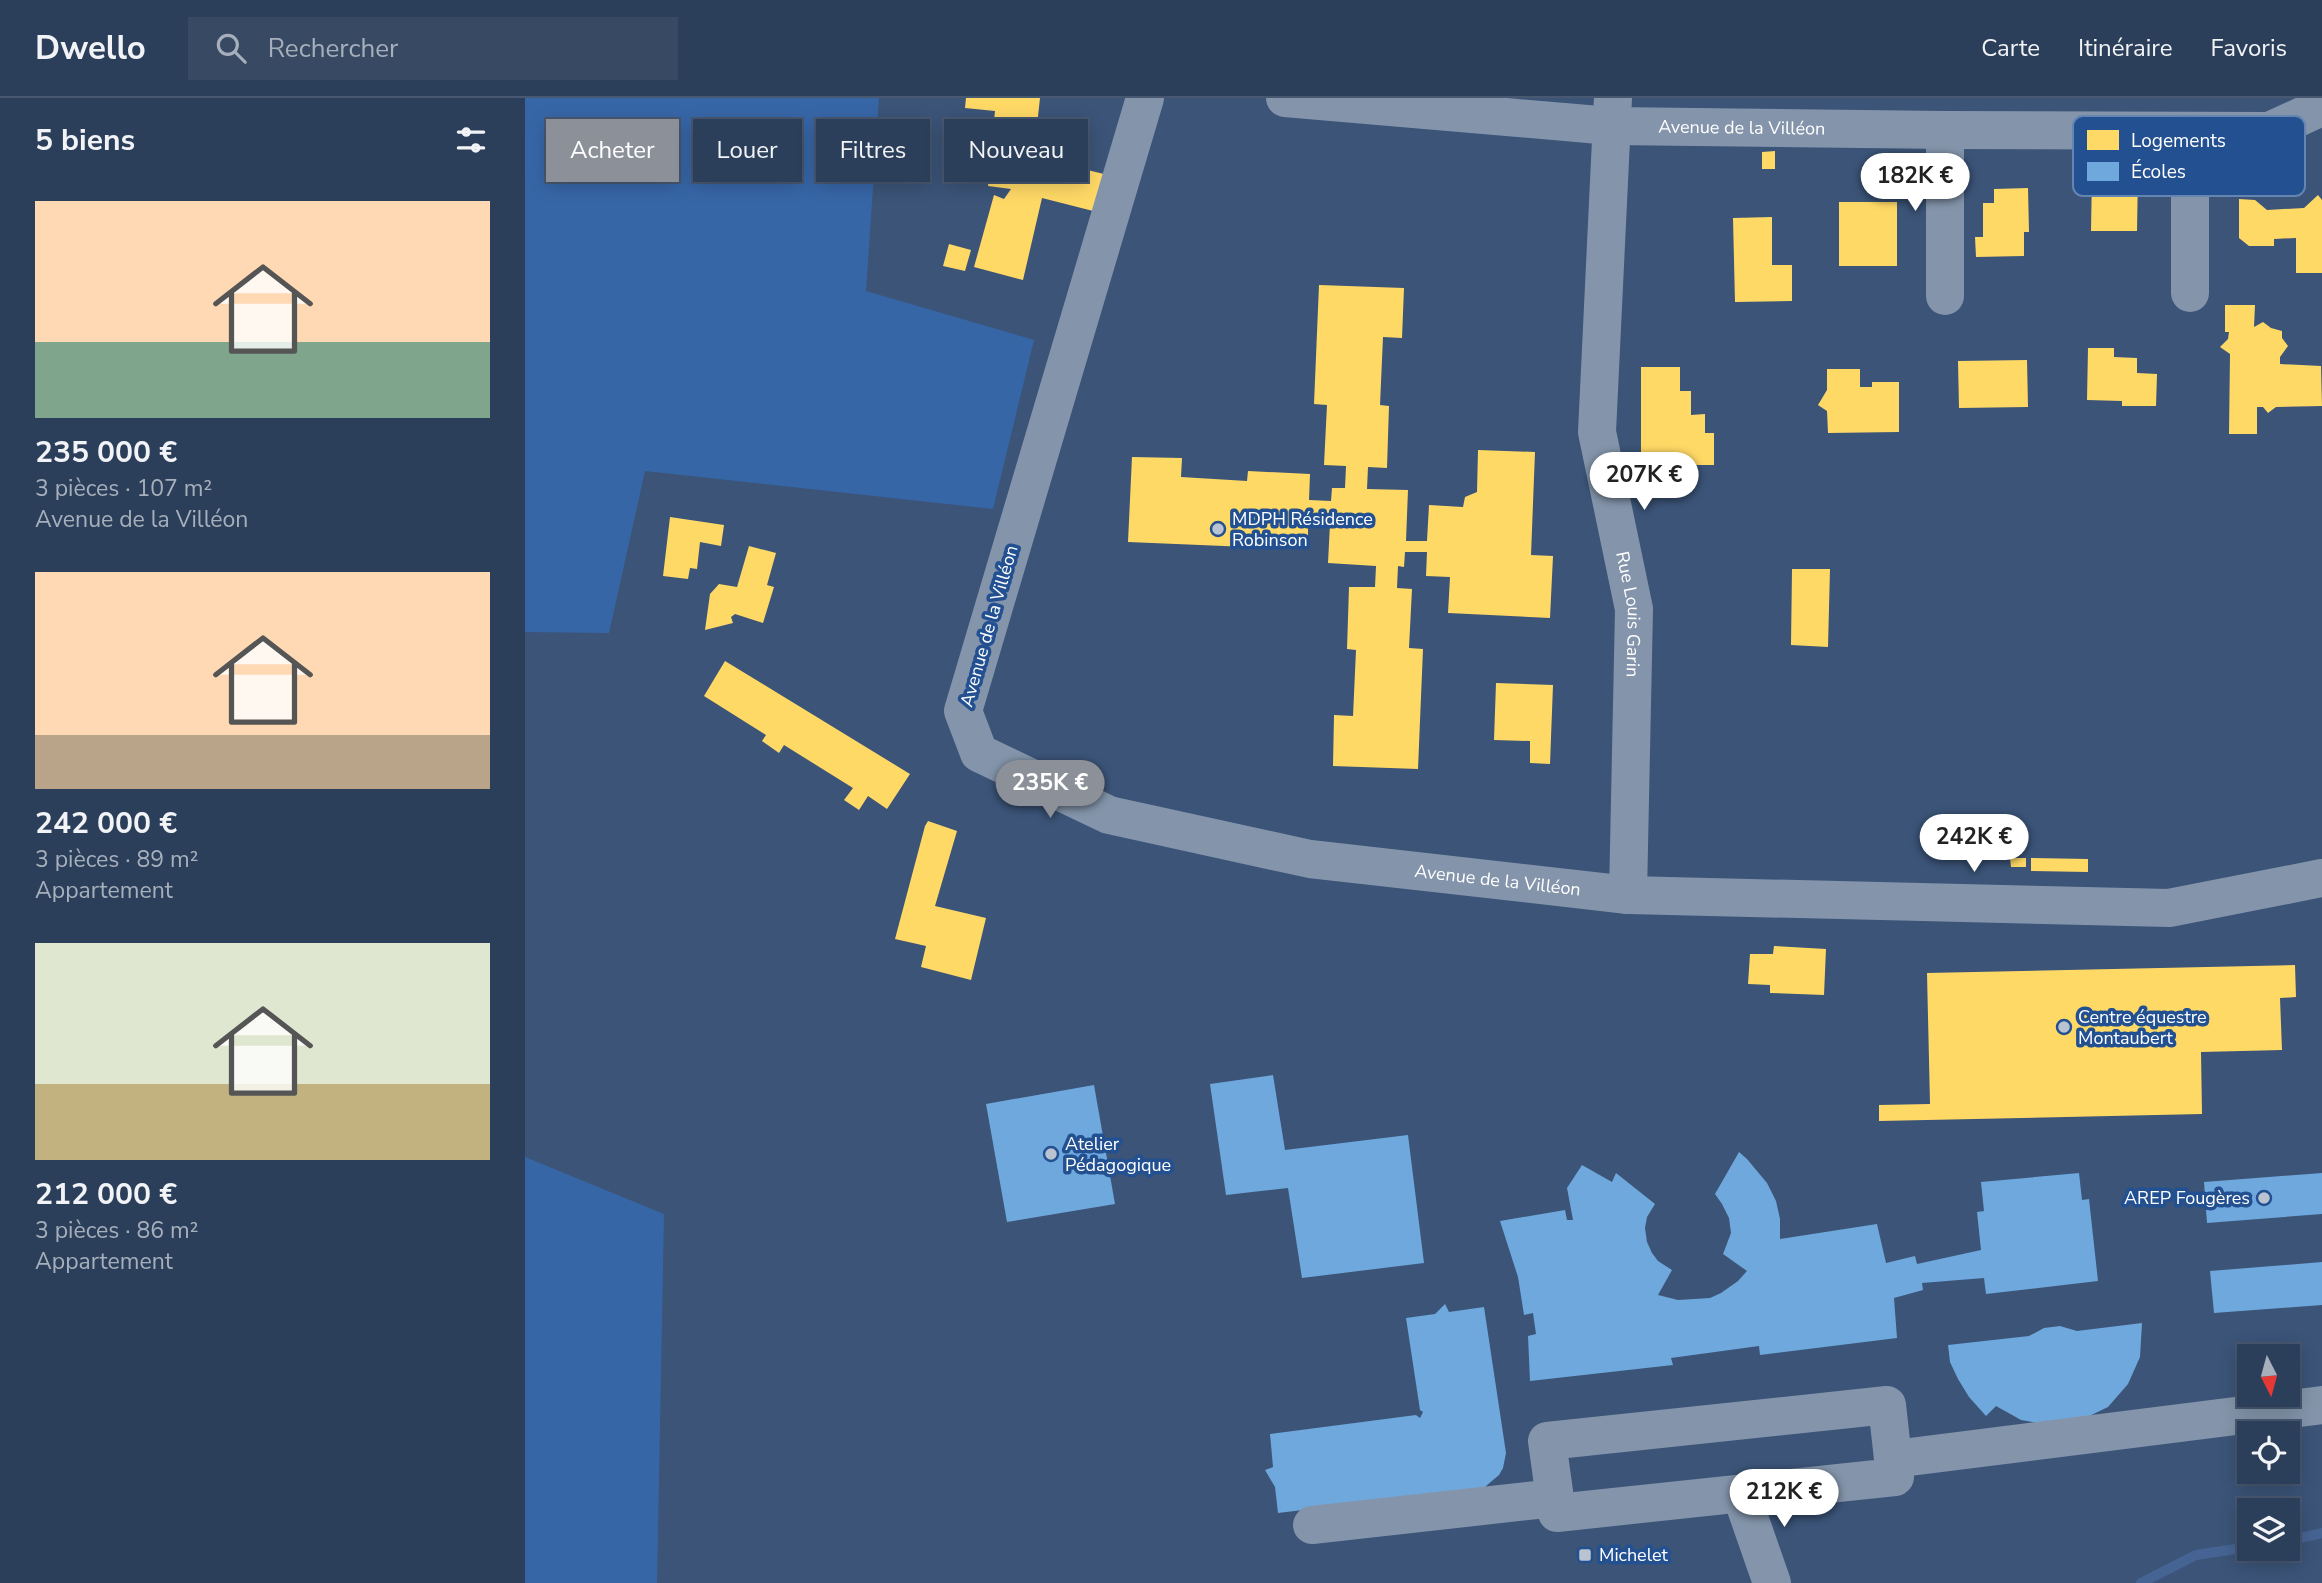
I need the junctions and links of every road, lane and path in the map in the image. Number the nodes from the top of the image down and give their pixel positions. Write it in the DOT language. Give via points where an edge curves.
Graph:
graph roads {
  1 [pos="1145,98"];
  2 [pos="1285,98"];
  3 [pos="2322,107"];
  4 [pos="1612,112"];
  5 [pos="2033,114"];
  6 [pos="2302,116"];
  7 [pos="2073,118"];
  8 [pos="1945,130"];
  9 [pos="2190,196"];
  10 [pos="2190,293"];
  11 [pos="1945,296"];
  12 [pos="2322,878"];
  13 [pos="1628,895"];
  14 [pos="2322,1405"];
  15 [pos="1893,1460"];
  16 [pos="1741,1494"];
  17 [pos="1555,1498"];
  18 [pos="1311,1525"];
  19 [pos="1772,1583"];
  1 -- 13 [label="street, Avenue de la Villéon" via="963,711 979,752 1109,816 1310,859"];
  2 -- 4 [label="street, Avenue de la Villéon"];
  3 -- 6 [label="street, Avenue de la Villéon"];
  4 -- 8 [label="street, Avenue de la Villéon"];
  4 -- 13 [label="street, Rue Louis Garin" via="1597,432 1634,609"];
  5 -- 7 [label="street, Avenue de la Villéon"];
  5 -- 8 [label="street, Avenue de la Villéon"];
  8 -- 11 [label="street"];
  9 -- 10 [label="street"];
  12 -- 13 [label="street, Avenue de la Villéon" via="2169,908"];
  14 -- 15 [label="street"];
  15 -- 16 [label="street" via="1895,1478"];
  15 -- 17 [label="street" via="1887,1405 1547,1441"];
  16 -- 17 [label="street" via="1557,1513"];
  16 -- 19 [label="street"];
  17 -- 18 [label="street"];
}
